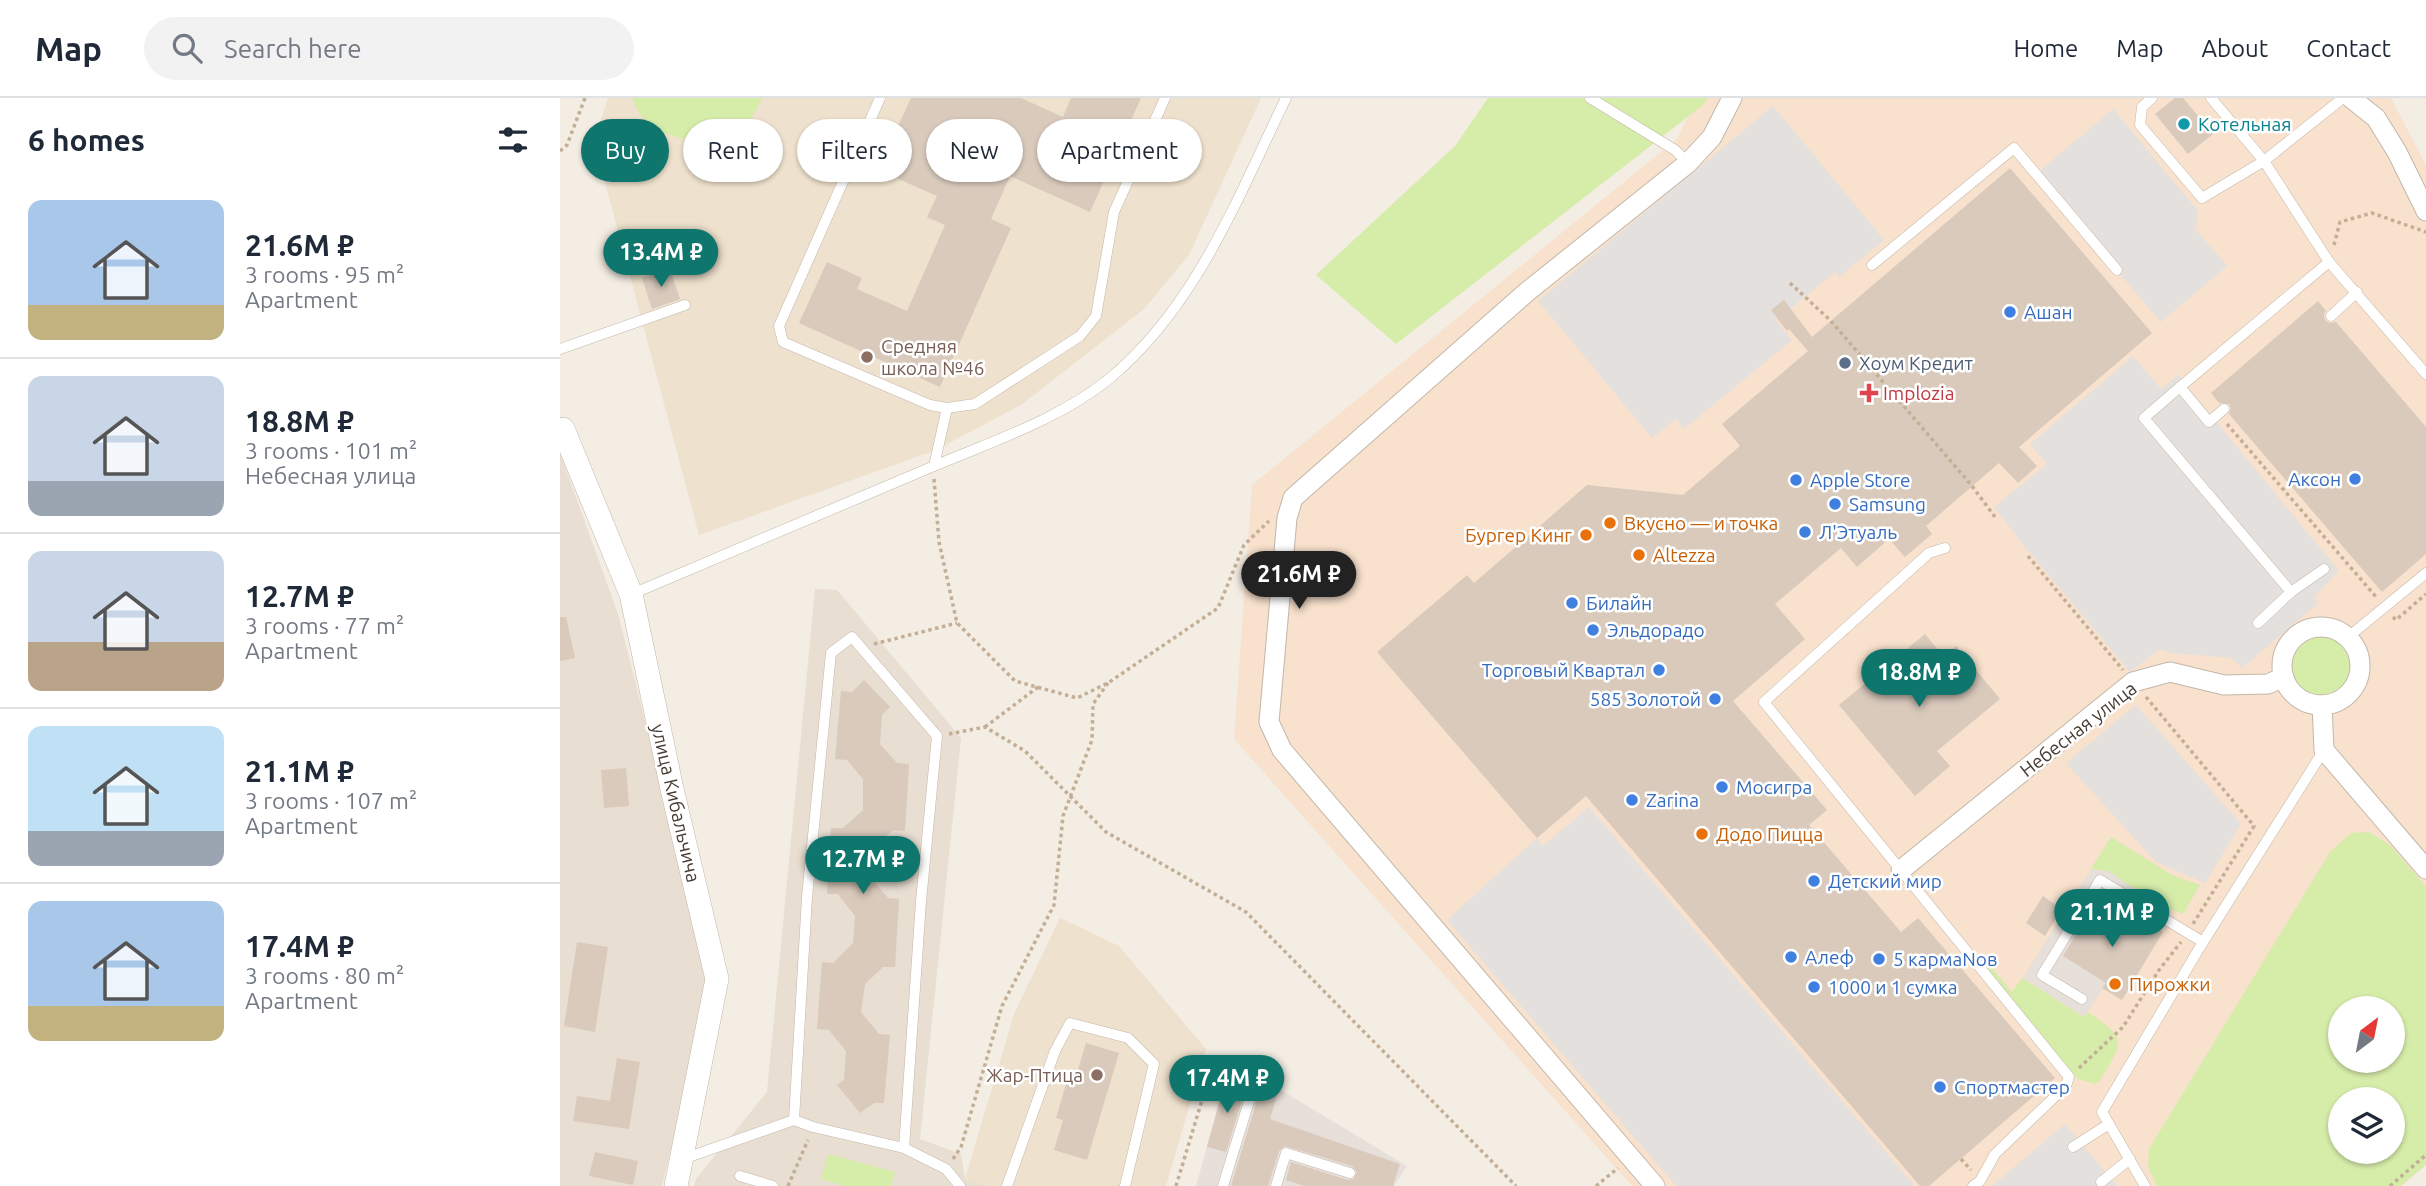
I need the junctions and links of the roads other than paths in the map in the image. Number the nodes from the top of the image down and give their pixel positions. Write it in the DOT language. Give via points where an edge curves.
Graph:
graph roads {
  1 [pos="880,98"];
  2 [pos="1165,98"];
  3 [pos="1286,98"];
  4 [pos="1590,98"];
  5 [pos="1732,98"];
  6 [pos="2152,98"];
  7 [pos="2211,98"];
  8 [pos="2343,98"];
  9 [pos="2351,98"];
  10 [pos="2264,162"];
  11 [pos="1688,163"];
  12 [pos="2424,201"];
  13 [pos="2329,262"];
  14 [pos="1872,265"];
  15 [pos="2117,270"];
  16 [pos="2357,292"];
  17 [pos="685,305"];
  18 [pos="2331,316"];
  19 [pos="560,349"];
  20 [pos="2426,374"];
  21 [pos="2180,387"];
  22 [pos="947,408"];
  23 [pos="2221,411"];
  24 [pos="561,427"];
  25 [pos="933,467"];
  26 [pos="1945,548"];
  27 [pos="2324,569"];
  28 [pos="2426,573"];
  29 [pos="2291,592"];
  30 [pos="631,594"];
  31 [pos="2258,623"];
  32 [pos="2347,638"];
  33 [pos="2284,677"];
  34 [pos="2322,705"];
  35 [pos="2323,750"];
  36 [pos="2426,869"];
  37 [pos="1901,870"];
  38 [pos="2203,942"];
  39 [pos="2082,999"];
  40 [pos="1254,1085"];
  41 [pos="794,1120"];
  42 [pos="2109,1124"];
  43 [pos="2073,1147"];
  44 [pos="904,1148"];
  45 [pos="682,1159"];
  46 [pos="2130,1159"];
  47 [pos="1350,1173"];
  48 [pos="740,1176"];
  49 [pos="2101,1182"];
  50 [pos="676,1186"];
  51 [pos="773,1186"];
  52 [pos="960,1186"];
  53 [pos="1007,1186"];
  54 [pos="1125,1186"];
  55 [pos="1223,1186"];
  56 [pos="1276,1186"];
  57 [pos="1655,1186"];
  58 [pos="1973,1186"];
  59 [pos="2145,1186"];
  1 -- 22 [label="lane" via="779,326 783,342 930,405"];
  2 -- 22 [label="lane" via="1114,212 1096,316 1080,336 975,404"];
  3 -- 25 [label="lane" via="1201,268 1163,326 1108,379 1049,417"];
  4 -- 11 [label="lane" via="1675,150"];
  5 -- 11 [label="street" via="1712,137"];
  6 -- 10 [label="lane" via="2142,107 2140,125 2202,198"];
  7 -- 10 [label="lane"];
  8 -- 10 [label="lane"];
  9 -- 12 [label="street" via="2376,118"];
  10 -- 13 [label="lane"];
  11 -- 57 [label="street" via="1528,291 1293,498 1287,518 1269,722 1282,750"];
  13 -- 16 [label="lane"];
  13 -- 21 [label="lane"];
  14 -- 15 [label="lane" via="2014,148"];
  16 -- 18 [label="lane"];
  16 -- 20 [label="lane"];
  17 -- 19 [label="lane"];
  21 -- 23 [label="lane" via="2209,422"];
  21 -- 29 [label="lane" via="2144,418"];
  22 -- 25 [label="lane"];
  24 -- 30 [label="street, улица Кибальчича"];
  25 -- 30 [label="lane"];
  26 -- 37 [label="lane" via="1929,553 1764,702"];
  27 -- 29 [label="lane"];
  28 -- 32 [label="lane"];
  29 -- 31 [label="lane"];
  30 -- 45 [label="street, улица Кибальчича" via="717,979"];
  32 -- 33 [label="street" via="2330,629 2301,633 2283,657"];
  32 -- 34 [label="street" via="2358,655 2359,675 2342,699"];
  33 -- 34 [label="street" via="2294,694"];
  33 -- 37 [label="street, Небесная улица" via="2268,684 2224,685 2170,672 2133,682"];
  34 -- 35 [label="street"];
  35 -- 36 [label="street"];
  35 -- 38 [label="lane"];
  37 -- 58 [label="lane" via="2069,1077 2066,1086 1995,1153"];
  38 -- 39 [label="lane" via="2100,880 2042,975"];
  38 -- 42 [label="lane" via="2102,1112"];
  40 -- 55 [label="lane"];
  41 -- 44 [label="lane"];
  41 -- 44 [label="lane" via="807,897 831,653 852,637 937,736"];
  41 -- 45 [label="lane"];
  42 -- 43 [label="lane"];
  42 -- 46 [label="lane"];
  44 -- 52 [label="lane" via="946,1169"];
  45 -- 50 [label="street, улица Кибальчича"];
  46 -- 49 [label="lane"];
  46 -- 59 [label="lane"];
  47 -- 56 [label="lane" via="1286,1153"];
  48 -- 51 [label="lane"];
  53 -- 54 [label="lane" via="1055,1051 1070,1023 1128,1038 1154,1064"];
}
